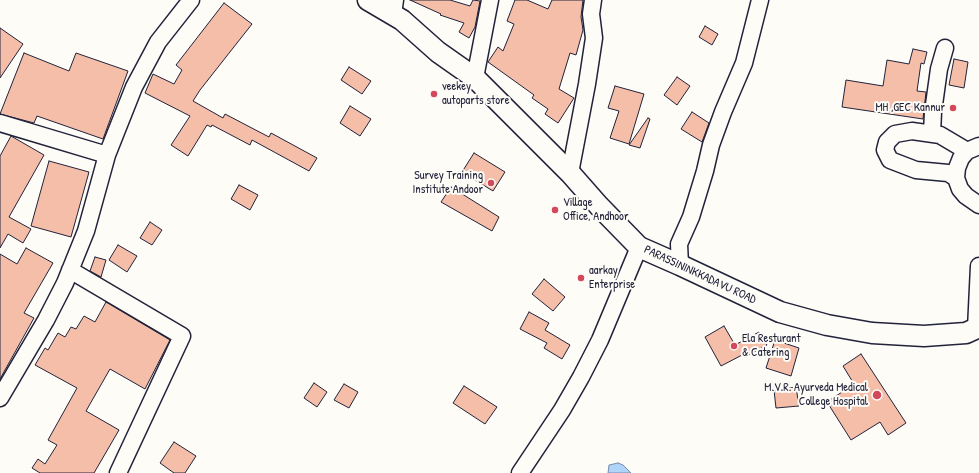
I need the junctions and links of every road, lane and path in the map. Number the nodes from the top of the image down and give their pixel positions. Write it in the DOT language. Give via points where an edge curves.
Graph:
graph roads {
  1 [pos="191,0"];
  2 [pos="368,0"];
  3 [pos="490,0"];
  4 [pos="593,0"];
  5 [pos="760,0"];
  6 [pos="394,7"];
  7 [pos="944,48"];
  8 [pos="475,78"];
  9 [pos="1,126"];
  10 [pos="932,134"];
  11 [pos="973,148"];
  12 [pos="107,155"];
  13 [pos="570,173"];
  14 [pos="956,178"];
  15 [pos="979,205"];
  16 [pos="639,248"];
  17 [pos="680,265"];
  18 [pos="979,266"];
  19 [pos="70,270"];
  20 [pos="977,328"];
  21 [pos="0,397"];
  22 [pos="118,473"];
  23 [pos="520,473"];
  1 -- 12 [label="street" via="158,42 134,87"];
  2 -- 6 [label="main road, PARASSININKKADAVU ROAD"];
  3 -- 8 [label="street"];
  4 -- 13 [label="street" via="591,14 594,38 588,84"];
  5 -- 17 [label="street" via="744,63 723,112 679,244"];
  6 -- 8 [label="main road, PARASSININKKADAVU ROAD" via="402,20 438,52"];
  7 -- 10 [label="street" via="939,68"];
  8 -- 13 [label="main road, PARASSININKKADAVU ROAD"];
  9 -- 12 [label="street"];
  10 -- 11 [label="street"];
  10 -- 14 [label="street" via="912,131 895,134 887,142 885,150 890,160 901,166 948,173"];
  11 -- 14 [label="street" via="961,158"];
  12 -- 19 [label="street" via="86,231"];
  13 -- 16 [label="main road, PARASSININKKADAVU ROAD"];
  14 -- 15 [label="street" via="960,189"];
  16 -- 17 [label="main road, PARASSININKKADAVU ROAD"];
  16 -- 23 [label="street" via="600,340 581,377"];
  17 -- 20 [label="main road, PARASSININKKADAVU ROAD" via="780,312 827,325 872,333 924,336 966,333"];
  18 -- 20 [label="street"];
  19 -- 21 [label="street" via="46,320"];
  19 -- 22 [label="street" via="182,336"];
}
